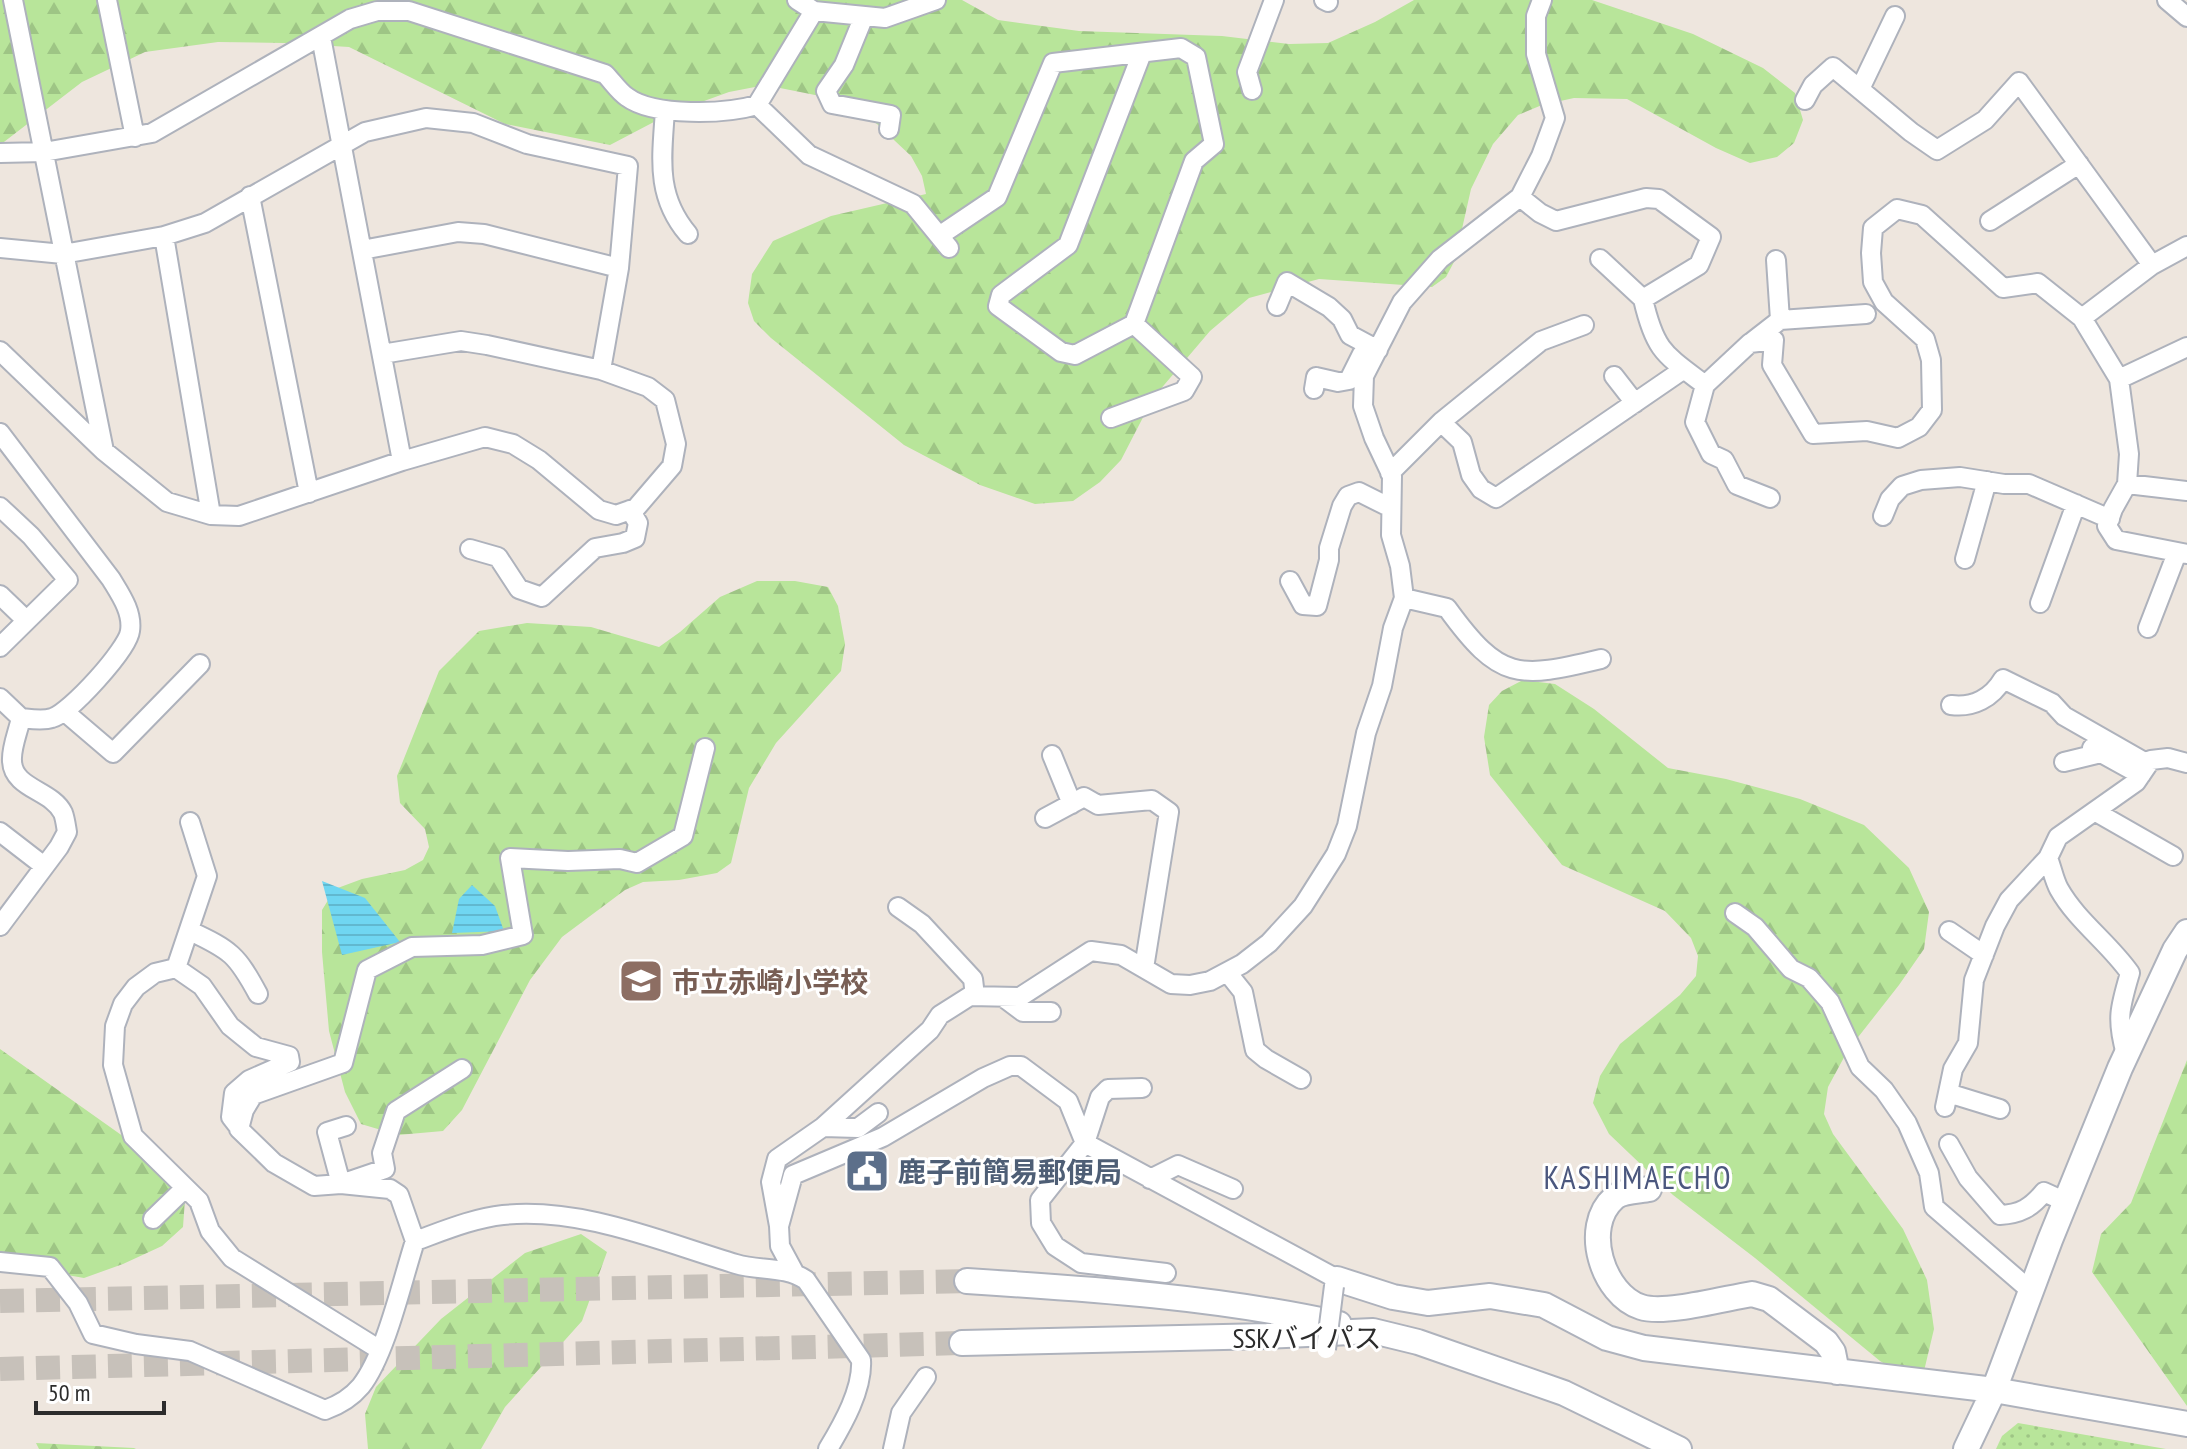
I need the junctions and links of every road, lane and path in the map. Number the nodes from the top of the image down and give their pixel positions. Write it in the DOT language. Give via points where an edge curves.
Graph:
graph roads {
  1 [pos="13,0"];
  2 [pos="107,0"];
  3 [pos="936,0"];
  4 [pos="1274,0"];
  5 [pos="1542,0"];
  6 [pos="2167,0"];
  7 [pos="808,5"];
  8 [pos="864,16"];
  9 [pos="1895,16"];
  10 [pos="2187,17"];
  11 [pos="321,37"];
  12 [pos="1142,53"];
  13 [pos="1860,89"];
  14 [pos="1252,90"];
  15 [pos="1805,100"];
  16 [pos="757,105"];
  17 [pos="665,110"];
  18 [pos="891,115"];
  19 [pos="135,137"];
  20 [pos="342,145"];
  21 [pos="44,152"];
  22 [pos="0,153"];
  23 [pos="2079,164"];
  24 [pos="250,196"];
  25 [pos="1520,197"];
  26 [pos="1990,221"];
  27 [pos="688,234"];
  28 [pos="164,236"];
  29 [pos="2187,246"];
  30 [pos="0,248"];
  31 [pos="362,250"];
  32 [pos="63,254"];
  33 [pos="1600,259"];
  34 [pos="1776,260"];
  35 [pos="2152,265"];
  36 [pos="619,268"];
  37 [pos="1643,299"];
  38 [pos="1277,306"];
  39 [pos="1866,314"];
  40 [pos="2082,318"];
  41 [pos="1780,320"];
  42 [pos="1134,324"];
  43 [pos="1584,325"];
  44 [pos="1750,343"];
  45 [pos="1372,347"];
  46 [pos="2187,347"];
  47 [pos="0,351"];
  48 [pos="382,354"];
  49 [pos="1684,369"];
  50 [pos="601,370"];
  51 [pos="1614,376"];
  52 [pos="2119,379"];
  53 [pos="1705,385"];
  54 [pos="1314,389"];
  55 [pos="1635,403"];
  56 [pos="1121,420"];
  57 [pos="1441,422"];
  58 [pos="0,433"];
  59 [pos="104,451"];
  60 [pos="402,461"];
  61 [pos="1390,473"];
  62 [pos="1987,481"];
  63 [pos="2127,484"];
  64 [pos="2187,491"];
  65 [pos="309,493"];
  66 [pos="1770,498"];
  67 [pos="2076,504"];
  68 [pos="0,507"];
  69 [pos="1391,508"];
  70 [pos="630,510"];
  71 [pos="211,515"];
  72 [pos="1883,516"];
  73 [pos="2110,519"];
  74 [pos="470,549"];
  75 [pos="2182,554"];
  76 [pos="1965,559"];
  77 [pos="1290,581"];
  78 [pos="0,595"];
  79 [pos="1404,598"];
  80 [pos="2040,603"];
  81 [pos="26,620"];
  82 [pos="2148,628"];
  83 [pos="0,647"];
  84 [pos="1601,659"];
  85 [pos="200,664"];
  86 [pos="0,698"];
  87 [pos="1951,705"];
  88 [pos="65,712"];
  89 [pos="21,718"];
  90 [pos="705,748"];
  91 [pos="1052,755"];
  92 [pos="2064,762"];
  93 [pos="2187,763"];
  94 [pos="2145,769"];
  95 [pos="1072,804"];
  96 [pos="2096,812"];
  97 [pos="1045,818"];
  98 [pos="190,822"];
  99 [pos="4,839"];
  100 [pos="2173,856"];
  101 [pos="2048,858"];
  102 [pos="44,866"];
  103 [pos="898,907"];
  104 [pos="1735,913"];
  105 [pos="0,926"];
  106 [pos="190,931"];
  107 [pos="1949,931"];
  108 [pos="2187,932"];
  109 [pos="1984,955"];
  110 [pos="176,968"];
  111 [pos="1144,968"];
  112 [pos="1227,972"];
  113 [pos="258,994"];
  114 [pos="975,996"];
  115 [pos="1003,997"];
  116 [pos="1051,1012"];
  117 [pos="2126,1054"];
  118 [pos="462,1069"];
  119 [pos="1301,1079"];
  120 [pos="1142,1088"];
  121 [pos="2000,1109"];
  122 [pos="878,1113"];
  123 [pos="346,1126"];
  124 [pos="823,1127"];
  125 [pos="239,1129"];
  126 [pos="1085,1143"];
  127 [pos="1949,1144"];
  128 [pos="1150,1179"];
  129 [pos="341,1184"];
  130 [pos="185,1188"];
  131 [pos="1233,1189"];
  132 [pos="1649,1189"];
  133 [pos="2066,1202"];
  134 [pos="153,1219"];
  135 [pos="779,1226"];
  136 [pos="415,1241"];
  137 [pos="0,1262"];
  138 [pos="794,1272"];
  139 [pos="1166,1273"];
  140 [pos="967,1281"];
  141 [pos="1336,1283"];
  142 [pos="2031,1291"];
  143 [pos="1373,1331"];
  144 [pos="962,1343"];
  145 [pos="1326,1349"];
  146 [pos="380,1350"];
  147 [pos="1837,1372"];
  148 [pos="926,1377"];
  149 [pos="1994,1390"];
  150 [pos="2187,1424"];
  151 [pos="1667,1446"];
  152 [pos="828,1449"];
  153 [pos="893,1449"];
  154 [pos="1966,1449"];
  1 -- 21 [label="street"];
  2 -- 19 [label="street"];
  3 -- 8 [label="street" via="885,18"];
  4 -- 14 [label="street" via="1247,72"];
  5 -- 25 [label="street" via="1536,16 1536,54 1555,118"];
  6 -- 10 [label="street"];
  7 -- 8 [label="street"];
  7 -- 16 [label="street"];
  8 -- 18 [label="street" via="844,65 826,91 832,104"];
  9 -- 13 [label="street"];
  11 -- 17 [label="street" via="350,19 377,11 409,11 605,74 626,97"];
  11 -- 19 [label="street" via="152,133"];
  11 -- 20 [label="street"];
  12 -- 16 [label="street" via="1053,63 997,197 944,242 913,204 809,155"];
  12 -- 42 [label="street" via="1181,48 1196,57 1214,144 1194,161"];
  12 -- 42 [label="street" via="1068,245 1001,295 998,306 1061,352 1075,355"];
  13 -- 15 [label="street" via="1833,67"];
  13 -- 23 [label="street" via="1937,150 1985,120 2019,82"];
  16 -- 17 [label="street" via="736,111"];
  17 -- 27 [label="street" via="661,172 675,218"];
  19 -- 21 [label="street"];
  20 -- 24 [label="street"];
  20 -- 31 [label="street"];
  20 -- 36 [label="street" via="365,132 426,118 473,123 527,144 628,166"];
  21 -- 22 [label="street"];
  21 -- 32 [label="street"];
  23 -- 26 [label="street"];
  23 -- 35 [label="street"];
  24 -- 28 [label="street" via="205,223"];
  24 -- 65 [label="street"];
  25 -- 37 [label="street" via="1556,221 1659,199 1711,237 1699,265 1677,289"];
  25 -- 45 [label="street" via="1440,259"];
  28 -- 32 [label="street"];
  28 -- 71 [label="street"];
  29 -- 35 [label="street"];
  30 -- 32 [label="street"];
  31 -- 36 [label="street" via="458,232"];
  31 -- 48 [label="street"];
  32 -- 59 [label="street"];
  33 -- 37 [label="street"];
  34 -- 41 [label="street"];
  35 -- 40 [label="street"];
  36 -- 50 [label="street"];
  37 -- 49 [label="street" via="1657,345"];
  38 -- 45 [label="street" via="1287,282 1329,307 1350,335"];
  39 -- 41 [label="street"];
  40 -- 44 [label="street" via="2038,283 2003,288 1922,215 1897,209 1873,228 1873,282 1884,302 1925,339 1932,410 1919,427 1898,438 1867,431 1813,434 1772,365 1774,340"];
  40 -- 52 [label="street"];
  41 -- 44 [label="street"];
  42 -- 56 [label="street" via="1192,377 1184,391"];
  43 -- 57 [label="street" via="1541,341"];
  44 -- 53 [label="street"];
  45 -- 54 [label="street" via="1349,380 1316,377"];
  45 -- 61 [label="street" via="1363,406"];
  46 -- 52 [label="street"];
  47 -- 59 [label="street"];
  48 -- 50 [label="street" via="461,341"];
  48 -- 60 [label="street"];
  49 -- 53 [label="street"];
  49 -- 55 [label="street"];
  50 -- 70 [label="street" via="648,387 665,400 676,444 672,466"];
  51 -- 55 [label="street"];
  52 -- 63 [label="street" via="2129,454"];
  53 -- 66 [label="street" via="1695,422 1711,454 1724,460 1737,485"];
  55 -- 57 [label="street" via="1496,498 1481,489 1471,475 1462,442"];
  57 -- 61 [label="street"];
  58 -- 88 [label="street" via="111,579 130,619 126,646"];
  59 -- 71 [label="street" via="167,502"];
  60 -- 65 [label="street"];
  60 -- 70 [label="street" via="485,437 513,444 539,460 599,510 616,515"];
  61 -- 69 [label="street"];
  62 -- 67 [label="street" via="2029,484"];
  62 -- 72 [label="street" via="1960,477 1902,486"];
  62 -- 76 [label="street"];
  63 -- 64 [label="street"];
  63 -- 73 [label="street"];
  65 -- 71 [label="street" via="239,516"];
  67 -- 73 [label="street"];
  67 -- 80 [label="street"];
  68 -- 81 [label="street" via="68,580"];
  69 -- 77 [label="street" via="1359,492 1348,496 1329,548 1317,606 1303,605"];
  69 -- 79 [label="street"];
  70 -- 74 [label="street" via="638,523 635,538 595,548 542,597 519,589 498,557"];
  73 -- 75 [label="street" via="2107,526 2116,540"];
  75 -- 82 [label="street"];
  78 -- 81 [label="street"];
  79 -- 84 [label="street" via="1447,608 1493,661 1507,668 1531,673"];
  79 -- 112 [label="street" via="1336,854 1286,925"];
  81 -- 83 [label="street"];
  85 -- 88 [label="street" via="113,753"];
  86 -- 89 [label="street"];
  87 -- 94 [label="street" via="1965,707 1995,693 2003,679 2052,703"];
  88 -- 89 [label="street" via="51,719"];
  89 -- 102 [label="street" via="13,769 17,778 62,811 67,832"];
  90 -- 125 [label="street" via="683,836 637,863 510,858 523,935 482,945 412,947 367,970 343,1063 253,1095"];
  91 -- 95 [label="street"];
  92 -- 94 [label="street" via="2096,750"];
  93 -- 94 [label="street" via="2151,760"];
  94 -- 96 [label="street"];
  95 -- 97 [label="street"];
  95 -- 111 [label="street" via="1084,797 1098,805 1152,800 1169,812"];
  96 -- 100 [label="street"];
  96 -- 101 [label="street" via="2058,837"];
  98 -- 106 [label="street" via="207,876"];
  99 -- 102 [label="street"];
  101 -- 109 [label="street" via="2009,900"];
  101 -- 117 [label="street" via="2058,888 2130,973 2119,1028"];
  102 -- 105 [label="street"];
  103 -- 114 [label="street" via="922,924 973,979"];
  104 -- 142 [label="street" via="1830,1002 1860,1067 1907,1123 1929,1173 1934,1207"];
  106 -- 110 [label="street"];
  106 -- 113 [label="street" via="232,952"];
  107 -- 109 [label="street"];
  108 -- 117 [label="street"];
  109 -- 121 [label="street" via="1974,980 1968,1043 1953,1069 1946,1100"];
  110 -- 125 [label="street" via="202,986 230,1026 256,1047 289,1056 290,1062 249,1080 234,1093 231,1117"];
  110 -- 130 [label="street" via="155,973 123,1004 115,1026 113,1065 133,1136"];
  111 -- 112 [label="street" via="1171,984 1190,985"];
  111 -- 115 [label="street" via="1121,955 1091,951 1020,997"];
  112 -- 119 [label="street" via="1243,992 1255,1050"];
  114 -- 115 [label="street"];
  114 -- 124 [label="street" via="940,1015"];
  115 -- 116 [label="street" via="1023,1012"];
  117 -- 133 [label="street"];
  118 -- 129 [label="street" via="396,1111 382,1153 385,1169"];
  120 -- 126 [label="street" via="1108,1089 1100,1097"];
  122 -- 124 [label="street" via="858,1128"];
  123 -- 129 [label="street" via="318,1134"];
  124 -- 135 [label="street" via="777,1159 771,1182"];
  125 -- 129 [label="street" via="274,1163 314,1186"];
  126 -- 128 [label="street"];
  126 -- 135 [label="street" via="1068,1101 1021,1066 1010,1066 883,1137 793,1175"];
  126 -- 139 [label="street" via="1040,1200 1041,1223 1055,1246 1081,1263"];
  127 -- 133 [label="street" via="1968,1178 2000,1215 2032,1207 2044,1192"];
  128 -- 131 [label="street" via="1178,1165"];
  128 -- 141 [label="street"];
  129 -- 136 [label="street" via="390,1189 399,1195"];
  130 -- 134 [label="street"];
  130 -- 146 [label="street" via="199,1201 210,1231 232,1258"];
  132 -- 147 [label="street" via="1616,1196 1599,1226 1598,1250 1624,1299 1664,1309 1760,1294 1826,1342"];
  133 -- 142 [label="street"];
  135 -- 138 [label="street" via="780,1246"];
  136 -- 138 [label="street" via="502,1215 542,1214 598,1223 745,1266"];
  136 -- 146 [label="street"];
  137 -- 146 [label="street" via="50,1267 78,1303 93,1334 190,1351 325,1410 342,1404 362,1385"];
  138 -- 152 [label="street" via="806,1280 861,1360 862,1373"];
  140 -- 143 [label="street" via="1187,1297"];
  141 -- 145 [label="street, bridge"];
  141 -- 147 [label="street" via="1428,1303 1490,1296 1544,1305 1607,1338 1644,1348"];
  142 -- 149 [label="street"];
  143 -- 144 [label="street, SSKバイパス"];
  143 -- 151 [label="street, SSKバイパス" via="1564,1393"];
  147 -- 149 [label="street"];
  148 -- 153 [label="street" via="901,1413"];
  149 -- 150 [label="street"];
  149 -- 154 [label="street"];
}
